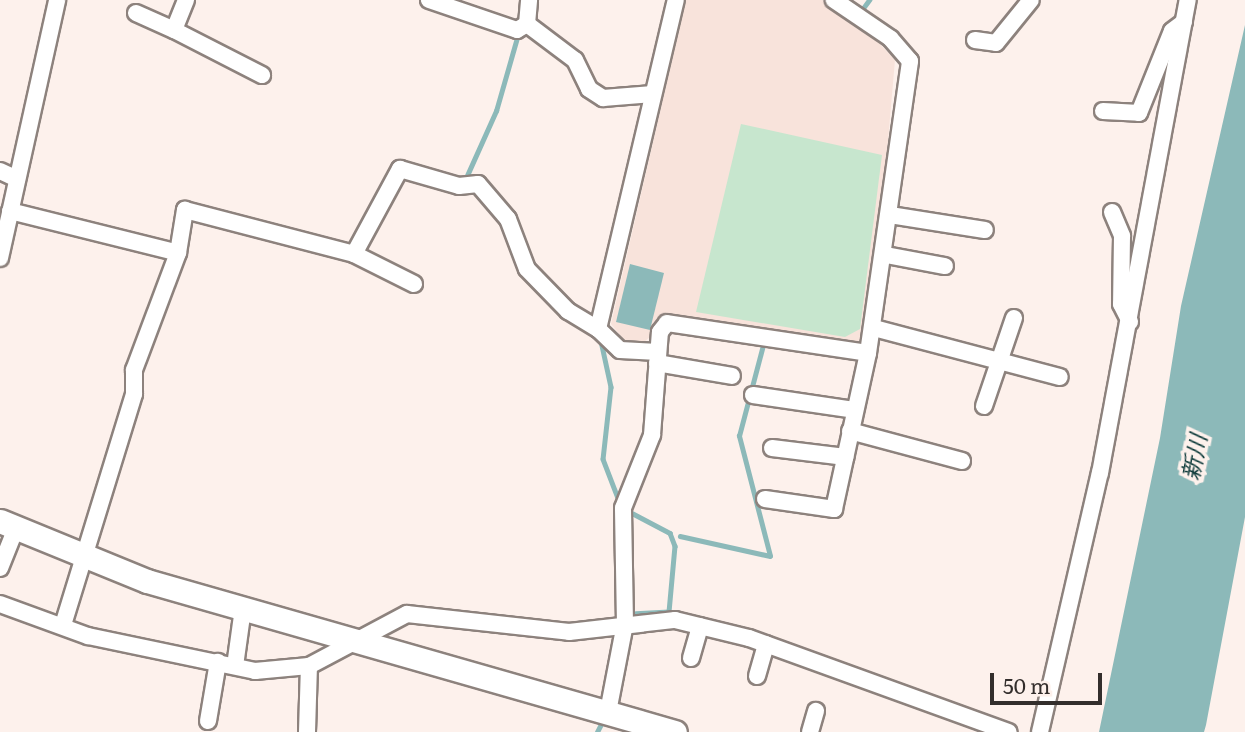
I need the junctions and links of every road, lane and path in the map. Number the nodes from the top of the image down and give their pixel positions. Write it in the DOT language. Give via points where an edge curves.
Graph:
graph roads {
  1 [pos="57,0"];
  2 [pos="186,0"];
  3 [pos="429,0"];
  4 [pos="529,0"];
  5 [pos="676,0"];
  6 [pos="834,0"];
  7 [pos="1031,0"];
  8 [pos="1188,0"];
  9 [pos="136,13"];
  10 [pos="1184,22"];
  11 [pos="527,24"];
  12 [pos="174,30"];
  13 [pos="975,40"];
  14 [pos="262,75"];
  15 [pos="653,94"];
  16 [pos="1103,111"];
  17 [pos="0,171"];
  18 [pos="18,179"];
  19 [pos="10,211"];
  20 [pos="1112,212"];
  21 [pos="890,215"];
  22 [pos="985,230"];
  23 [pos="178,253"];
  24 [pos="355,254"];
  25 [pos="886,256"];
  26 [pos="0,258"];
  27 [pos="945,266"];
  28 [pos="414,284"];
  29 [pos="1014,318"];
  30 [pos="1130,322"];
  31 [pos="874,328"];
  32 [pos="598,329"];
  33 [pos="868,354"];
  34 [pos="658,358"];
  35 [pos="1001,363"];
  36 [pos="732,376"];
  37 [pos="1060,377"];
  38 [pos="754,395"];
  39 [pos="984,406"];
  40 [pos="854,410"];
  41 [pos="850,431"];
  42 [pos="772,448"];
  43 [pos="845,457"];
  44 [pos="962,461"];
  45 [pos="765,499"];
  46 [pos="8,525"];
  47 [pos="86,558"];
  48 [pos="0,568"];
  49 [pos="0,604"];
  50 [pos="243,608"];
  51 [pos="625,624"];
  52 [pos="63,625"];
  53 [pos="700,626"];
  54 [pos="359,640"];
  55 [pos="766,644"];
  56 [pos="691,658"];
  57 [pos="218,662"];
  58 [pos="235,666"];
  59 [pos="309,666"];
  60 [pos="757,676"];
  61 [pos="816,711"];
  62 [pos="608,712"];
  63 [pos="208,721"];
  64 [pos="307,732"];
  65 [pos="675,732"];
  66 [pos="810,732"];
  67 [pos="1009,732"];
  68 [pos="1040,732"];
  1 -- 18 [label="street"];
  2 -- 12 [label="street"];
  3 -- 11 [label="street" via="517,30"];
  4 -- 11 [label="street"];
  5 -- 15 [label="street"];
  6 -- 21 [label="street" via="890,38 910,61"];
  7 -- 13 [label="street" via="996,43"];
  8 -- 10 [label="street"];
  9 -- 12 [label="street"];
  10 -- 16 [label="street" via="1172,31 1139,113"];
  10 -- 30 [label="street"];
  11 -- 15 [label="street" via="575,60 589,89 603,98"];
  12 -- 14 [label="street"];
  15 -- 32 [label="street"];
  17 -- 18 [label="street"];
  18 -- 19 [label="street"];
  19 -- 23 [label="street"];
  19 -- 26 [label="street"];
  20 -- 30 [label="street" via="1122,236 1121,304"];
  21 -- 22 [label="street"];
  21 -- 25 [label="street"];
  23 -- 24 [label="street" via="185,210"];
  23 -- 47 [label="street" via="134,370 134,394"];
  24 -- 28 [label="street"];
  24 -- 32 [label="street" via="400,170 459,186 478,184 508,219 527,269 568,311"];
  25 -- 27 [label="street"];
  25 -- 31 [label="street"];
  29 -- 35 [label="street"];
  30 -- 68 [label="street"];
  31 -- 33 [label="street"];
  31 -- 35 [label="street"];
  32 -- 34 [label="street" via="620,350"];
  33 -- 34 [label="street" via="667,323"];
  33 -- 40 [label="street"];
  34 -- 36 [label="street"];
  34 -- 51 [label="street" via="652,435 623,508"];
  35 -- 37 [label="street"];
  35 -- 39 [label="street"];
  38 -- 40 [label="street"];
  40 -- 41 [label="street"];
  41 -- 43 [label="street"];
  41 -- 44 [label="street"];
  42 -- 43 [label="street"];
  43 -- 45 [label="street" via="834,509"];
  46 -- 47 [label="street"];
  46 -- 48 [label="street"];
  47 -- 50 [label="street"];
  47 -- 52 [label="street"];
  49 -- 52 [label="street"];
  50 -- 54 [label="street"];
  50 -- 58 [label="street"];
  51 -- 53 [label="street" via="675,620"];
  51 -- 54 [label="street" via="569,632 407,614"];
  51 -- 62 [label="street"];
  52 -- 57 [label="street" via="88,636"];
  53 -- 55 [label="street"];
  53 -- 56 [label="street"];
  54 -- 59 [label="street"];
  54 -- 62 [label="street"];
  55 -- 60 [label="street"];
  55 -- 67 [label="street" via="886,693"];
  57 -- 58 [label="street"];
  57 -- 63 [label="street"];
  58 -- 59 [label="street" via="274,673"];
  59 -- 64 [label="street"];
  61 -- 66 [label="street"];
  62 -- 65 [label="street"];
}
